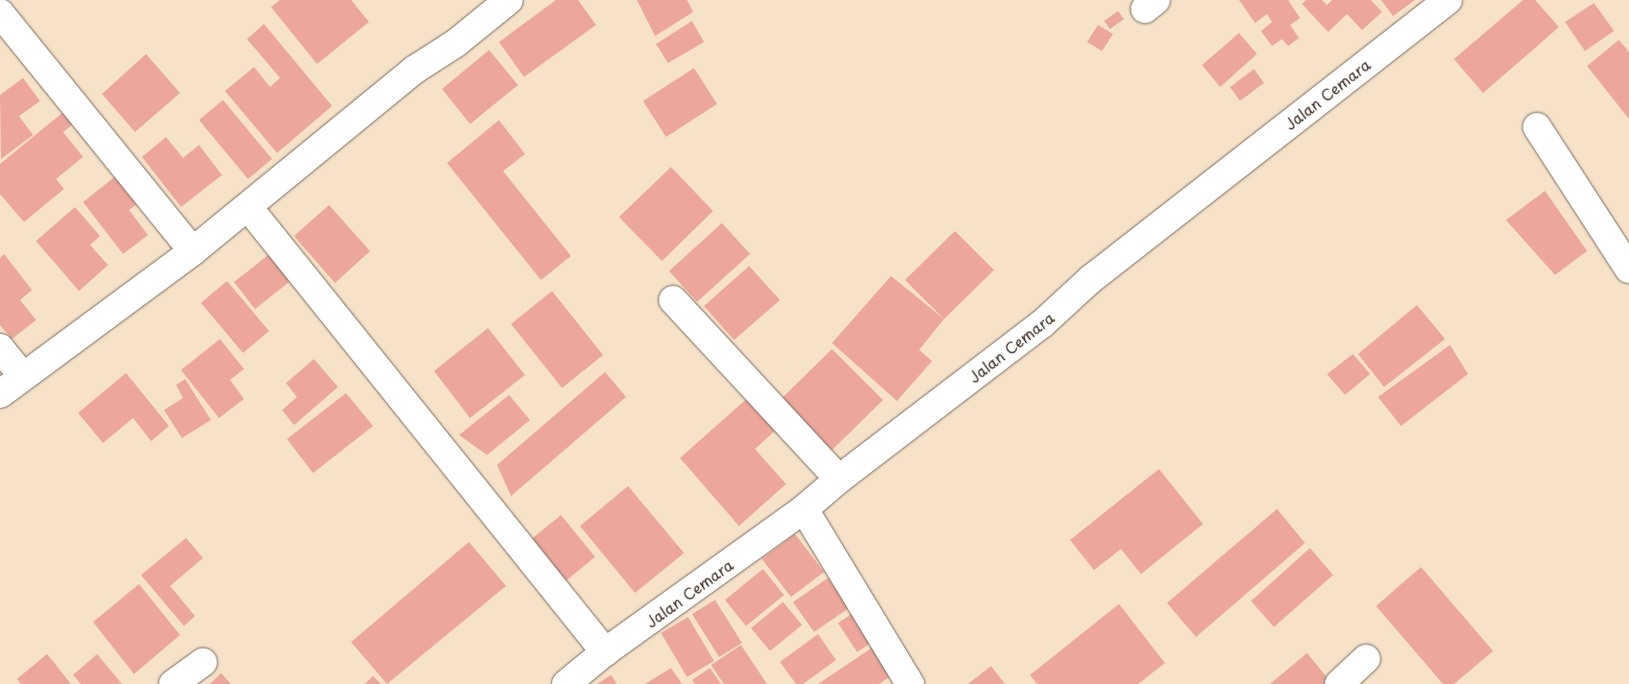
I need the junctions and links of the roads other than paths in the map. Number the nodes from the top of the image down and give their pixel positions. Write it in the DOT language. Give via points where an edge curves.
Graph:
graph roads {
  1 [pos="12,0"];
  2 [pos="509,0"];
  3 [pos="1448,0"];
  4 [pos="0,10"];
  5 [pos="0,14"];
  6 [pos="1537,127"];
  7 [pos="248,207"];
  8 [pos="193,250"];
  9 [pos="1629,269"];
  10 [pos="673,300"];
  11 [pos="0,348"];
  12 [pos="23,376"];
  13 [pos="0,394"];
  14 [pos="839,479"];
  15 [pos="804,509"];
  16 [pos="605,652"];
  17 [pos="1366,659"];
  18 [pos="203,662"];
  19 [pos="173,684"];
  20 [pos="566,684"];
  21 [pos="910,684"];
  22 [pos="1339,684"];
  1 -- 4 [label="street"];
  2 -- 7 [label="street" via="456,43 414,70"];
  3 -- 14 [label="street, Jalan Cemara" via="1091,279 1042,324"];
  5 -- 8 [label="street"];
  6 -- 9 [label="street"];
  7 -- 8 [label="street"];
  7 -- 16 [label="street"];
  8 -- 12 [label="street"];
  10 -- 14 [label="street"];
  11 -- 12 [label="street"];
  12 -- 13 [label="street"];
  14 -- 15 [label="street, Jalan Cemara"];
  15 -- 16 [label="street, Jalan Cemara"];
  15 -- 21 [label="street"];
  16 -- 20 [label="street, Jalan Cemara"];
  17 -- 22 [label="street"];
  18 -- 19 [label="street"];
}
